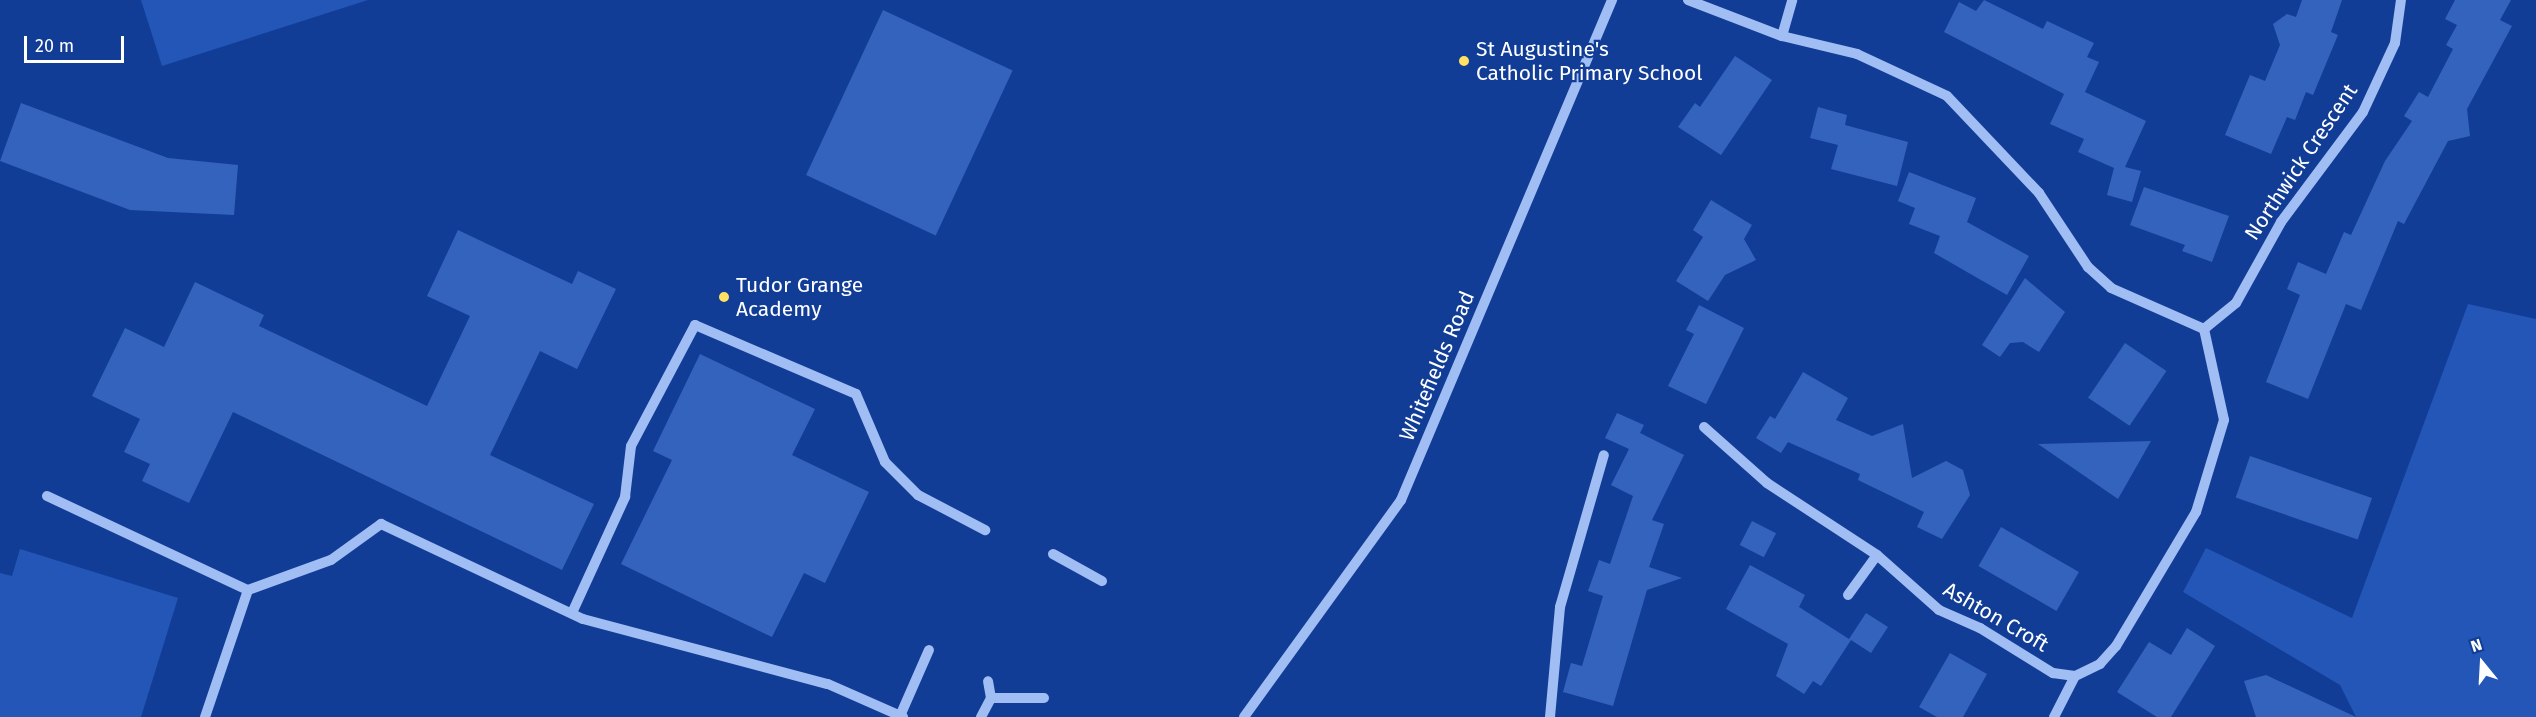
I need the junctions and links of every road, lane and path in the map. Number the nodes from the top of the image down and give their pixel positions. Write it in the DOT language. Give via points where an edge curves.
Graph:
graph roads {
  1 [pos="1612,0"];
  2 [pos="1688,0"];
  3 [pos="1792,0"];
  4 [pos="2401,0"];
  5 [pos="1782,36"];
  6 [pos="2204,329"];
  7 [pos="1704,427"];
  8 [pos="1604,455"];
  9 [pos="46,496"];
  10 [pos="985,530"];
  11 [pos="1053,554"];
  12 [pos="1877,555"];
  13 [pos="1102,581"];
  14 [pos="248,590"];
  15 [pos="1848,595"];
  16 [pos="572,613"];
  17 [pos="928,650"];
  18 [pos="2075,676"];
  19 [pos="988,681"];
  20 [pos="991,698"];
  21 [pos="1044,698"];
  22 [pos="902,716"];
  23 [pos="205,717"];
  24 [pos="981,717"];
  25 [pos="1244,717"];
  26 [pos="1550,717"];
  27 [pos="2054,717"];
  1 -- 25 [label="street, Whitefields Road" via="1401,500"];
  2 -- 5 [label="street"];
  3 -- 5 [label="street"];
  4 -- 6 [label="street, Northwick Crescent" via="2395,43 2363,112 2280,222 2236,303"];
  5 -- 6 [label="street" via="1857,54 1947,96 2039,193 2088,267 2112,288"];
  6 -- 18 [label="street" via="2224,420 2196,512 2116,646 2100,664"];
  7 -- 12 [label="street, Ashton Croft" via="1767,483"];
  8 -- 26 [label="street" via="1560,608"];
  9 -- 14 [label="street"];
  10 -- 16 [label="street" via="918,495 885,462 856,394 695,325 631,446 625,497"];
  11 -- 13 [label="street"];
  12 -- 15 [label="street"];
  12 -- 18 [label="street, Ashton Croft" via="1939,610 1980,628 2052,673"];
  14 -- 16 [label="street" via="330,560 381,524"];
  14 -- 23 [label="street"];
  16 -- 22 [label="street" via="828,684"];
  17 -- 22 [label="street"];
  18 -- 27 [label="street"];
  19 -- 20 [label="street"];
  20 -- 21 [label="street"];
  20 -- 24 [label="street"];
}
